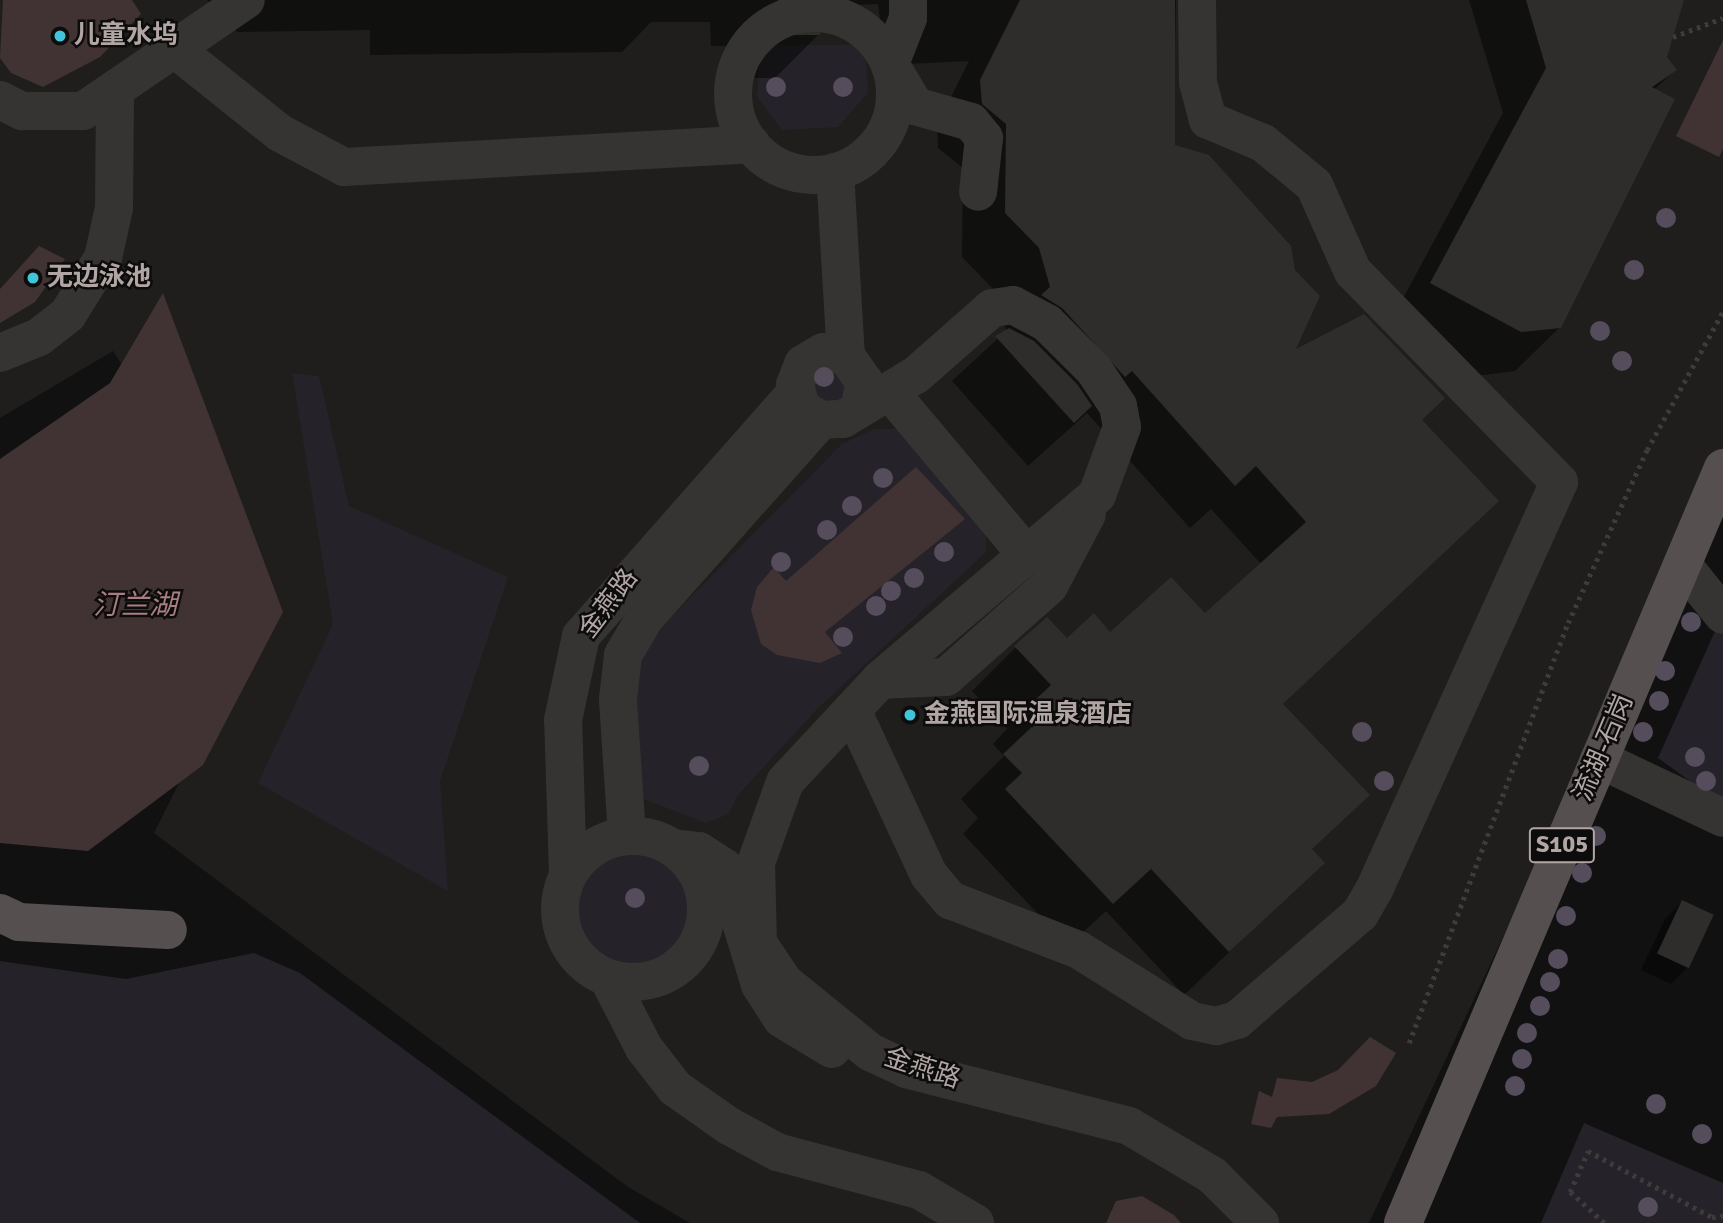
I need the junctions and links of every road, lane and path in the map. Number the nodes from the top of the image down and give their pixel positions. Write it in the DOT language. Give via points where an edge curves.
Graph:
graph roads {
  1 [pos="246,0"];
  2 [pos="908,0"];
  3 [pos="1197,0"];
  4 [pos="1723,18"];
  5 [pos="1673,37"];
  6 [pos="176,50"];
  7 [pos="890,64"];
  8 [pos="116,93"];
  9 [pos="0,100"];
  10 [pos="751,144"];
  11 [pos="826,174"];
  12 [pos="978,192"];
  13 [pos="1723,311"];
  14 [pos="0,353"];
  15 [pos="842,357"];
  16 [pos="892,389"];
  17 [pos="796,392"];
  18 [pos="821,421"];
  19 [pos="1723,468"];
  20 [pos="1097,495"];
  21 [pos="1033,550"];
  22 [pos="1682,564"];
  23 [pos="1723,615"];
  24 [pos="880,680"];
  25 [pos="852,710"];
  26 [pos="1599,759"];
  27 [pos="785,782"];
  28 [pos="1723,818"];
  29 [pos="627,836"];
  30 [pos="686,849"];
  31 [pos="568,876"];
  32 [pos="0,913"];
  33 [pos="168,930"];
  34 [pos="623,979"];
  35 [pos="1409,1043"];
  36 [pos="1723,1216"];
  37 [pos="975,1223"];
  38 [pos="1004,1223"];
  39 [pos="1235,1223"];
  40 [pos="1260,1223"];
  41 [pos="1403,1223"];
  42 [pos="1604,1223"];
  1 -- 6 [label="street"];
  2 -- 7 [label="street" via="908,18"];
  3 -- 25 [label="street" via="1198,82 1208,120 1263,143 1314,185 1353,272 1559,482 1374,890 1360,914 1237,1020 1216,1026 1192,1021 1079,950 950,900 929,876"];
  4 -- 5 [label="path"];
  6 -- 8 [label="street"];
  6 -- 10 [label="street" via="280,133 344,167"];
  7 -- 10 [label="street" via="868,34 828,13 773,23 738,65 737,120"];
  7 -- 11 [label="street" via="896,91 880,142"];
  7 -- 12 [label="street" via="915,106 971,122 984,138"];
  8 -- 9 [label="street" via="83,111 57,114 22,111"];
  8 -- 14 [label="street" via="114,208 103,258 68,314 39,337"];
  10 -- 11 [label="street" via="791,172"];
  11 -- 15 [label="street"];
  13 -- 35 [label="path" via="1647,450 1568,623"];
  15 -- 16 [label="street, 金燕路"];
  15 -- 16 [label="street" via="865,383"];
  15 -- 17 [label="street, 金燕路" via="803,364"];
  16 -- 18 [label="street, 金燕路" via="843,419"];
  16 -- 20 [label="street, 金燕路" via="992,308 1013,305 1047,324 1094,370 1118,406 1122,427 1115,460"];
  16 -- 21 [label="street"];
  16 -- 21 [label="street, 金燕路" via="954,369 989,329 1009,323 1027,327 1046,342 1106,415 1108,433 1092,458 1037,512"];
  17 -- 18 [label="street" via="802,408"];
  17 -- 31 [label="street, 金燕路" via="580,636 563,720"];
  18 -- 29 [label="street, 金燕路" via="645,618 623,655 618,699"];
  19 -- 22 [label="main road, 流湖-石岗 / S105"];
  20 -- 21 [label="street, 金燕路"];
  20 -- 24 [label="street" via="1049,586 946,677"];
  21 -- 24 [label="street, 金燕路"];
  22 -- 23 [label="street"];
  22 -- 26 [label="main road, 流湖-石岗 / S105"];
  24 -- 25 [label="street, 金燕路"];
  25 -- 27 [label="street, 金燕路"];
  26 -- 28 [label="street"];
  26 -- 41 [label="main road, 流湖-石岗 / S105"];
  27 -- 30 [label="street, 金燕路" via="733,842"];
  27 -- 40 [label="street, 金燕路" via="756,863 758,943 784,982 825,1020 906,1069 1129,1126 1212,1175"];
  29 -- 30 [label="street, 金燕路"];
  29 -- 31 [label="street" via="603,842"];
  30 -- 34 [label="street" via="702,885 703,931 676,969"];
  30 -- 39 [label="street, 金燕路" via="724,867 748,955 782,1019 875,1074 1109,1136 1195,1184"];
  31 -- 34 [label="street, 金燕路" via="561,911 570,947"];
  32 -- 33 [label="main road" via="19,922"];
  34 -- 37 [label="street, 金燕路" via="644,1048 675,1088 729,1126 777,1152 919,1190"];
  34 -- 38 [label="street, 金燕路" via="681,1065 735,1102 772,1123 905,1159 960,1188"];
  36 -- 42 [label="path" via="1712,1217 1588,1151 1570,1192"];
}
